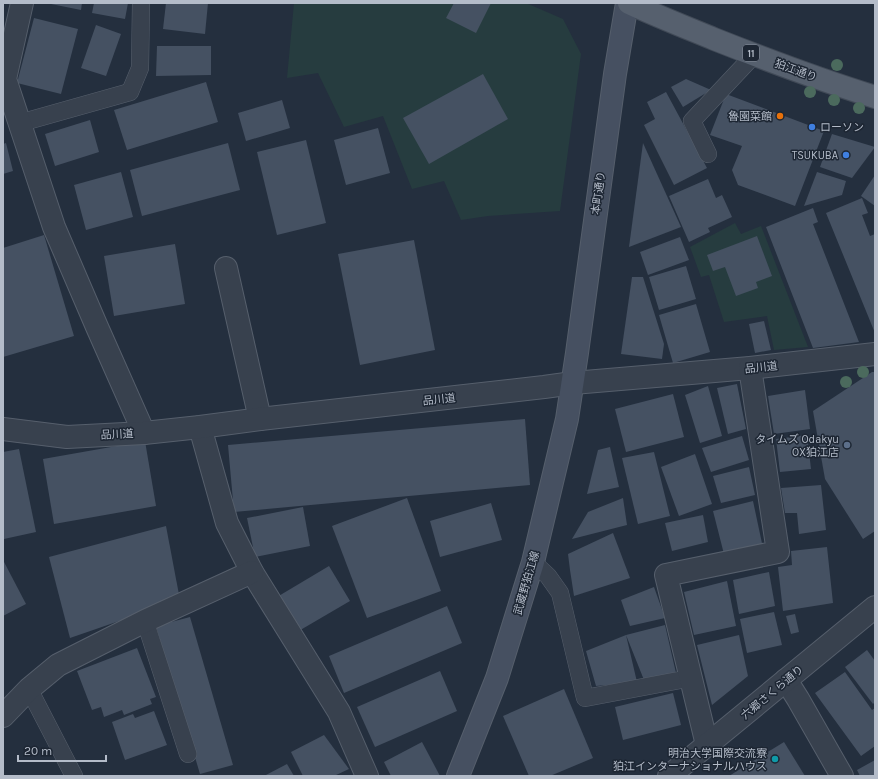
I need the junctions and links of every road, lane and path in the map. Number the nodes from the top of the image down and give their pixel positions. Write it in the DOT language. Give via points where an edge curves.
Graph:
graph roads {
  1 [pos="22,3"];
  2 [pos="141,3"];
  3 [pos="628,3"];
  4 [pos="754,55"];
  5 [pos="875,96"];
  6 [pos="20,123"];
  7 [pos="708,154"];
  8 [pos="226,268"];
  9 [pos="875,354"];
  10 [pos="750,368"];
  11 [pos="573,383"];
  12 [pos="260,419"];
  13 [pos="200,427"];
  14 [pos="3,429"];
  15 [pos="144,433"];
  16 [pos="534,562"];
  17 [pos="252,572"];
  18 [pos="875,607"];
  19 [pos="145,621"];
  20 [pos="691,678"];
  21 [pos="786,680"];
  22 [pos="29,689"];
  23 [pos="3,716"];
  24 [pos="707,746"];
  25 [pos="188,754"];
  26 [pos="74,776"];
  27 [pos="368,776"];
  28 [pos="458,776"];
  29 [pos="668,776"];
  30 [pos="842,776"];
  1 -- 6 [label="street" via="5,79"];
  2 -- 6 [label="lane" via="140,68 130,92"];
  3 -- 4 [label="main road, 狛江通り / 11"];
  3 -- 11 [label="main road, 本町通り" via="615,74"];
  4 -- 5 [label="main road, 狛江通り / 11"];
  4 -- 7 [label="lane" via="692,121"];
  6 -- 15 [label="street" via="54,227"];
  8 -- 12 [label="street"];
  9 -- 10 [label="street, 品川道"];
  10 -- 11 [label="street, 品川道"];
  10 -- 20 [label="street" via="778,552 666,575"];
  11 -- 12 [label="street, 品川道"];
  11 -- 16 [label="main road, 武蔵野狛江線"];
  12 -- 13 [label="street, 品川道"];
  13 -- 15 [label="street, 品川道"];
  13 -- 17 [label="street" via="226,522"];
  14 -- 15 [label="street, 品川道" via="67,437"];
  16 -- 20 [label="lane" via="560,593 584,698"];
  16 -- 28 [label="main road, 武蔵野狛江線" via="497,678"];
  17 -- 19 [label="street"];
  17 -- 27 [label="street" via="339,712"];
  18 -- 21 [label="street, 六郷さくら通り"];
  19 -- 22 [label="street" via="58,665"];
  19 -- 25 [label="lane"];
  20 -- 24 [label="street"];
  21 -- 24 [label="street, 六郷さくら通り"];
  21 -- 30 [label="street"];
  22 -- 23 [label="street"];
  22 -- 26 [label="lane"];
  24 -- 29 [label="street, 六郷さくら通り"];
}
